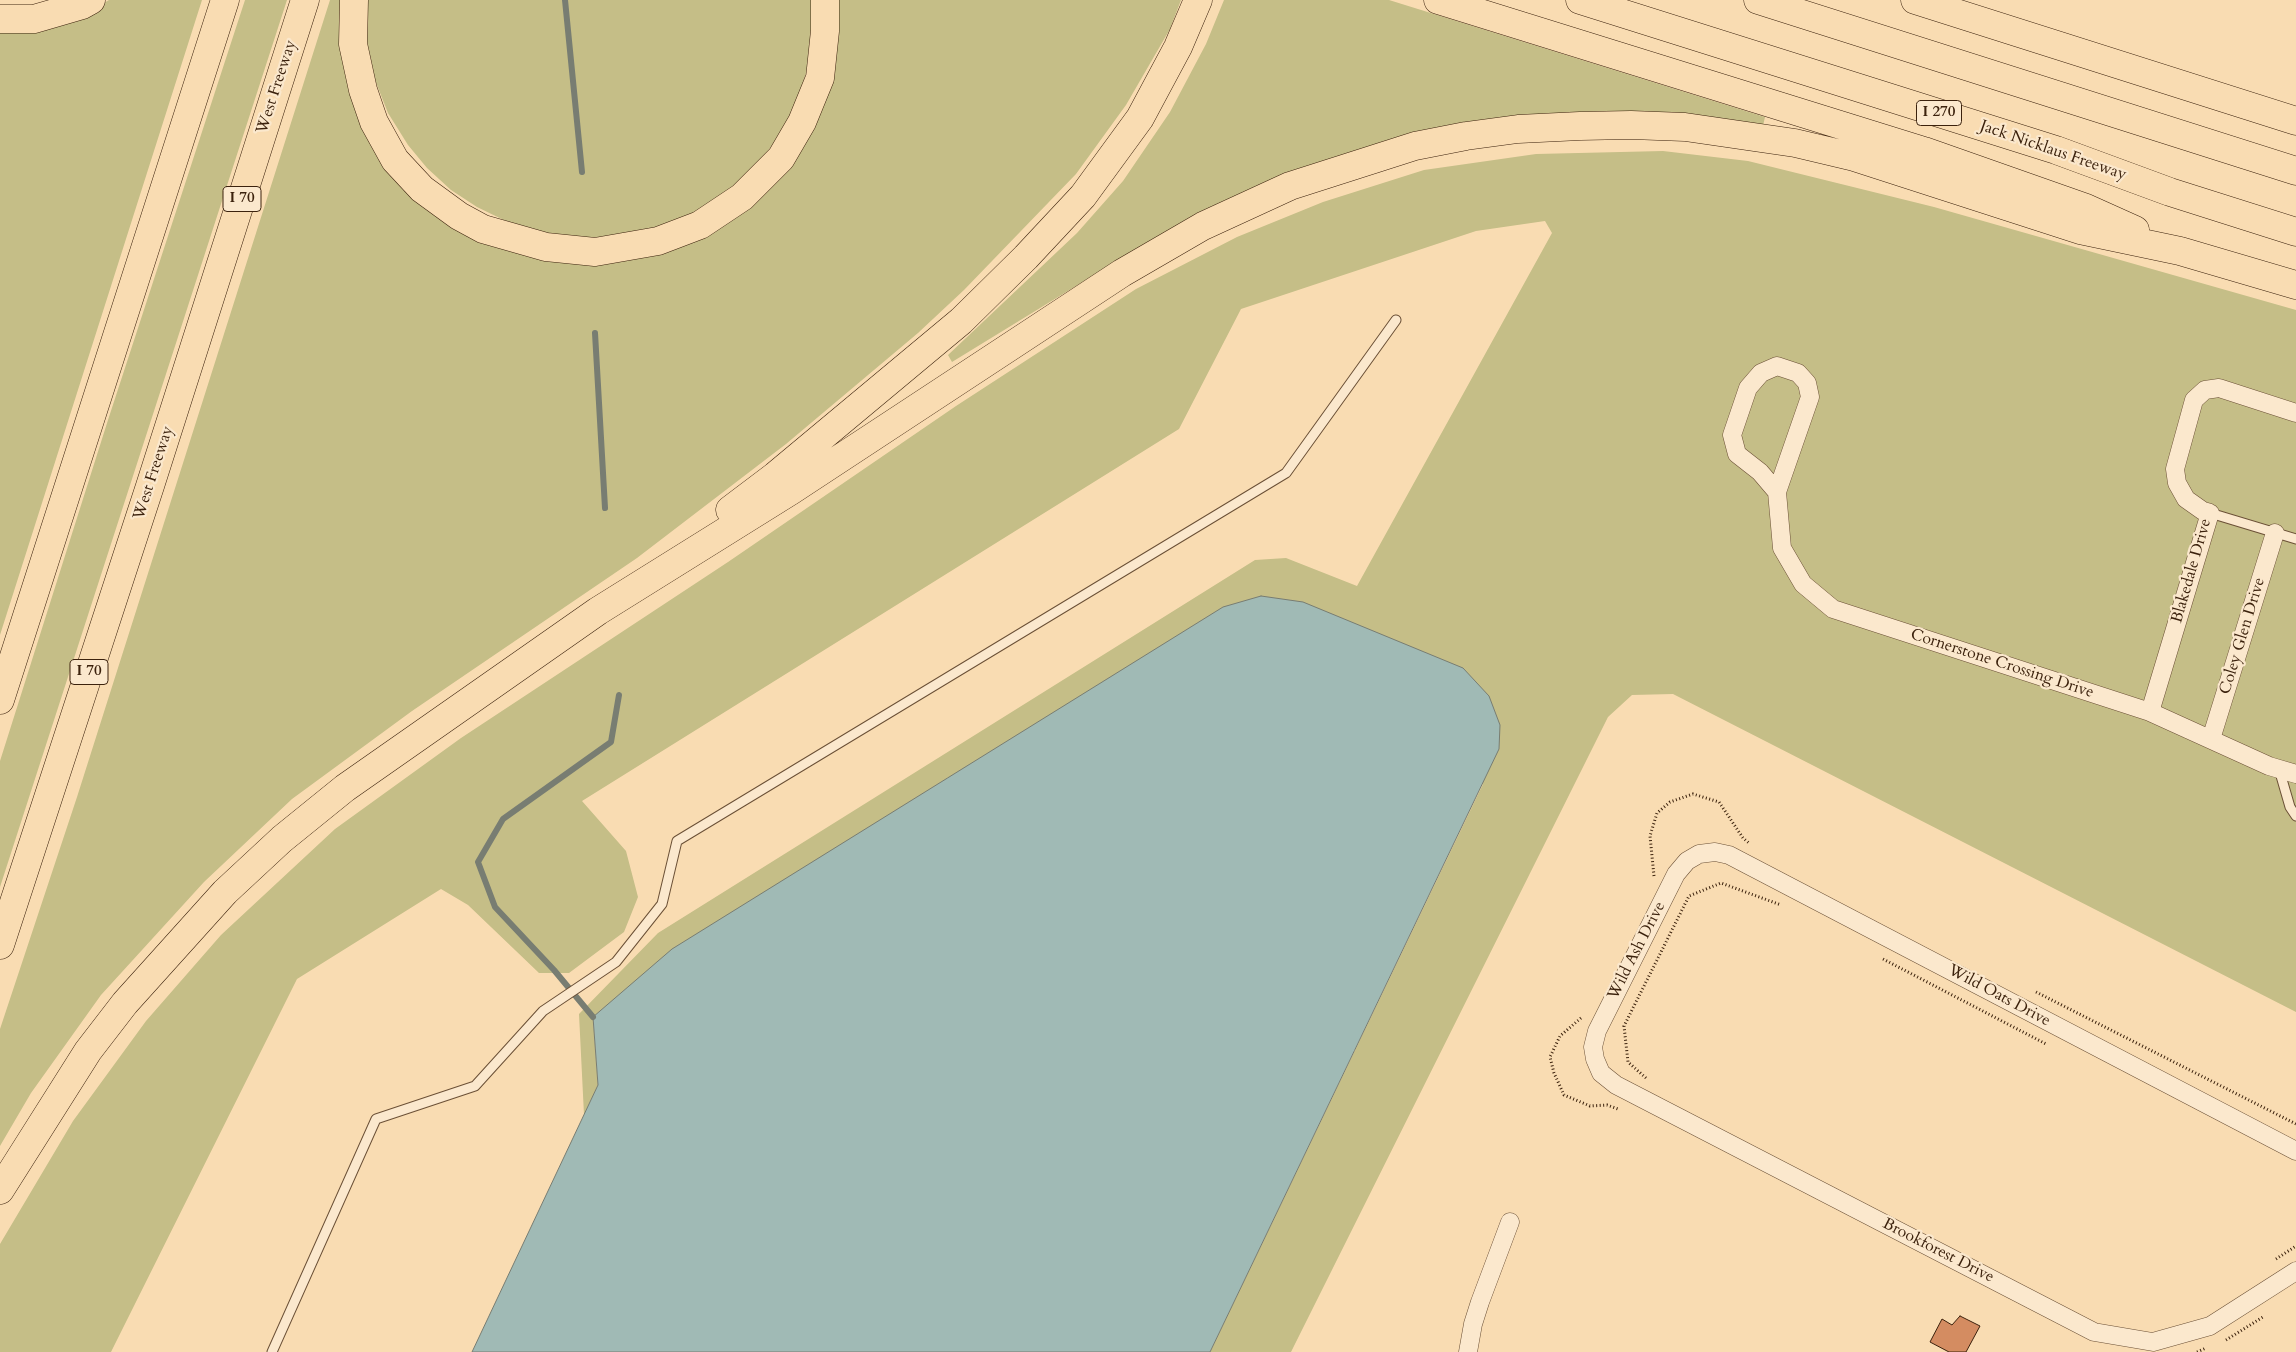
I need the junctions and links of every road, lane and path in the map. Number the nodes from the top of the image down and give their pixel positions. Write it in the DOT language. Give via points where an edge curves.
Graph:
graph roads {
  1 [pos="91,0"];
  2 [pos="225,0"];
  3 [pos="305,0"];
  4 [pos="354,0"];
  5 [pos="825,0"];
  6 [pos="1198,0"];
  7 [pos="1438,0"];
  8 [pos="1580,0"];
  9 [pos="1758,0"];
  10 [pos="1915,0"];
  11 [pos="1942,0"];
  12 [pos="0,19"];
  13 [pos="1980,20"];
  14 [pos="2296,121"];
  15 [pos="2296,171"];
  16 [pos="2296,232"];
  17 [pos="2180,251"];
  18 [pos="2296,285"];
  19 [pos="1396,320"];
  20 [pos="2296,413"];
  21 [pos="1777,492"];
  22 [pos="2210,513"];
  23 [pos="2275,533"];
  24 [pos="2296,539"];
  25 [pos="598,611"];
  26 [pos="0,700"];
  27 [pos="2150,712"];
  28 [pos="2211,739"];
  29 [pos="2279,768"];
  30 [pos="2296,774"];
  31 [pos="2296,816"];
  32 [pos="1754,847"];
  33 [pos="1699,854"];
  34 [pos="1650,885"];
  35 [pos="1787,907"];
  36 [pos="0,946"];
  37 [pos="1881,958"];
  38 [pos="2032,990"];
  39 [pos="1588,1013"];
  40 [pos="2053,1047"];
  41 [pos="1594,1059"];
  42 [pos="1650,1082"];
  43 [pos="1622,1111"];
  44 [pos="2296,1124"];
  45 [pos="2296,1151"];
  46 [pos="0,1190"];
  47 [pos="1510,1222"];
  48 [pos="2296,1246"];
  49 [pos="2272,1262"];
  50 [pos="2296,1271"];
  51 [pos="272,1352"];
  52 [pos="1468,1352"];
  1 -- 12 [label="highway" via="34,18"];
  2 -- 26 [label="highway"];
  3 -- 36 [label="highway, West Freeway / I 70"];
  4 -- 5 [label="highway" via="353,44 374,122 395,160 422,189 483,229 546,247 595,252 658,241 700,225 742,197 781,158 802,122 820,78"];
  6 -- 25 [label="highway" via="1178,47 1140,118 1082,196 1026,257 961,321 790,464"];
  7 -- 17 [label="highway" via="1924,151 2086,208"];
  8 -- 16 [label="highway, Jack Nicklaus Freeway / I 270" via="2056,150 2170,192"];
  9 -- 15 [label="highway"];
  10 -- 13 [label="highway"];
  11 -- 13 [label="highway"];
  13 -- 14 [label="highway"];
  17 -- 18 [label="highway"];
  17 -- 25 [label="highway" via="2080,230 1854,157 1796,143 1712,130 1631,124 1562,127 1510,130 1415,146 1290,186 1203,226 1122,273 792,490"];
  19 -- 51 [label="lane" via="1286,473 677,841 662,904 616,962 543,1011 475,1086 376,1119"];
  20 -- 22 [label="street, Blakedale Drive" via="2219,388 2205,390 2194,400 2175,469 2177,483 2186,499"];
  21 -- 21 [label="street, Cornerstone Crossing Drive" via="1760,472 1737,454 1732,435 1748,388 1761,373 1777,366 1798,373 1807,383 1810,397"];
  21 -- 27 [label="street, Cornerstone Crossing Drive" via="1782,548 1804,584 1833,609"];
  22 -- 23 [label="lane"];
  22 -- 27 [label="street, Blakedale Drive"];
  23 -- 24 [label="lane"];
  23 -- 28 [label="street, Coley Glen Drive"];
  25 -- 46 [label="highway" via="345,788 282,839 225,892 125,1003 88,1050"];
  27 -- 28 [label="street, Cornerstone Crossing Drive"];
  28 -- 29 [label="street, Cornerstone Crossing Drive"];
  29 -- 30 [label="street, Cornerstone Crossing Drive"];
  29 -- 31 [label="lane" via="2290,807"];
  32 -- 34 [label="path" via="1743,838 1719,802 1693,794 1670,802 1656,813 1650,836 1654,876"];
  33 -- 41 [label="street, Wild Ash Drive" via="1687,861 1672,883 1597,1031"];
  33 -- 45 [label="street, Wild Oats Drive" via="1715,852 1729,855"];
  35 -- 42 [label="path" via="1721,883 1689,896 1624,1026 1628,1062"];
  37 -- 40 [label="path"];
  38 -- 44 [label="path"];
  39 -- 43 [label="path" via="1560,1036 1550,1057 1554,1073 1564,1096 1590,1106 1607,1105"];
  41 -- 50 [label="street, Brookforest Drive" via="1601,1073 1616,1084 2094,1332 2153,1342 2210,1326"];
  47 -- 52 [label="street" via="1480,1302"];
  48 -- 49 [label="path"];
}
